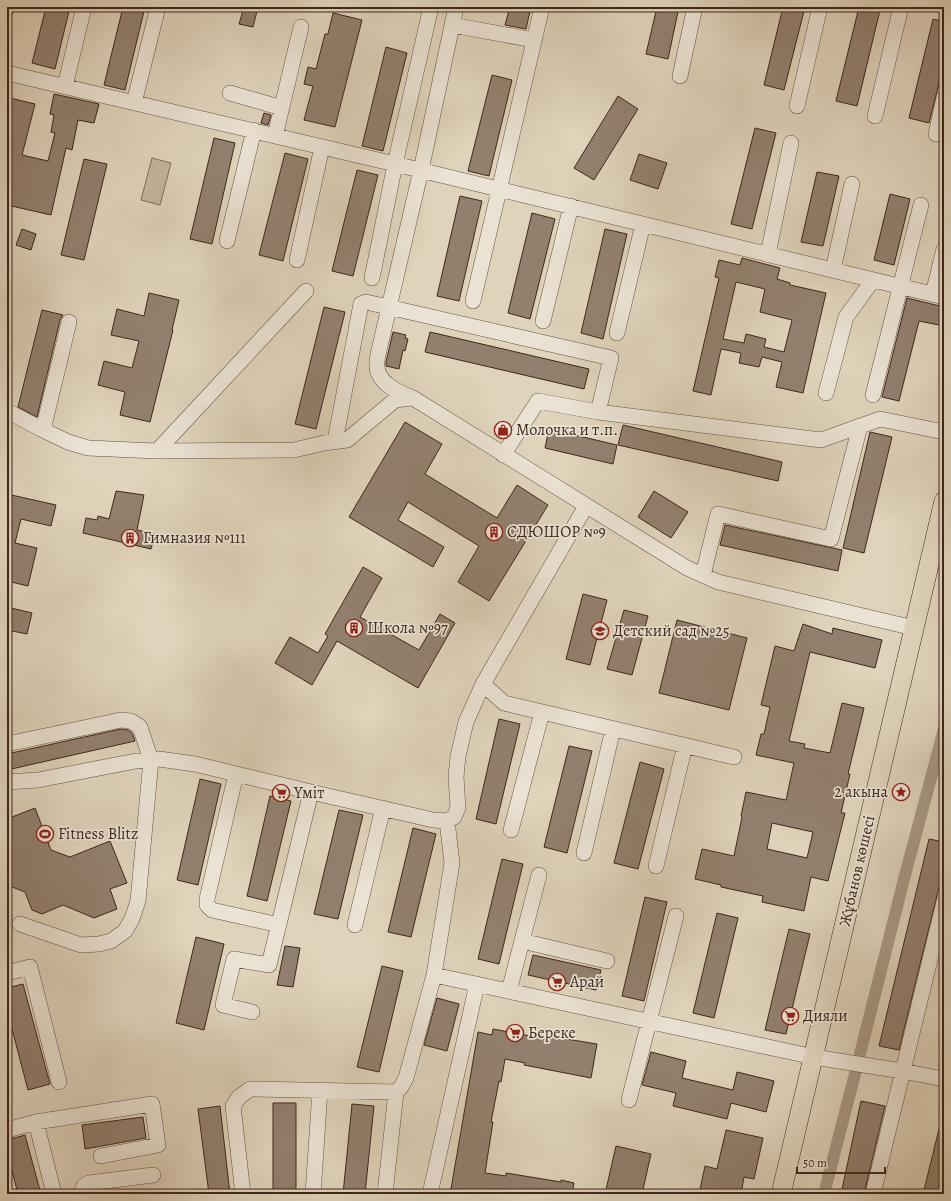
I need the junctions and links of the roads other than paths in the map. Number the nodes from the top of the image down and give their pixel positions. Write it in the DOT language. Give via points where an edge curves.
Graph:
graph roads {
  1 [pos="84,7"];
  2 [pos="158,7"];
  3 [pos="432,7"];
  4 [pos="456,7"];
  5 [pos="542,7"];
  6 [pos="695,7"];
  7 [pos="820,7"];
  8 [pos="901,7"];
  9 [pos="452,25"];
  10 [pos="302,27"];
  11 [pos="534,40"];
  12 [pos="7,73"];
  13 [pos="680,76"];
  14 [pos="65,86"];
  15 [pos="230,93"];
  16 [pos="944,98"];
  17 [pos="134,103"];
  18 [pos="797,106"];
  19 [pos="282,108"];
  20 [pos="875,116"];
  21 [pos="254,130"];
  22 [pos="936,134"];
  23 [pos="275,136"];
  24 [pos="791,143"];
  25 [pos="322,146"];
  26 [pos="395,164"];
  27 [pos="420,170"];
  28 [pos="852,184"];
  29 [pos="500,189"];
  30 [pos="921,205"];
  31 [pos="571,206"];
  32 [pos="642,224"];
  33 [pos="227,240"];
  34 [pos="944,249"];
  35 [pos="768,254"];
  36 [pos="296,260"];
  37 [pos="833,270"];
  38 [pos="372,278"];
  39 [pos="873,280"];
  40 [pos="901,286"];
  41 [pos="306,291"];
  42 [pos="939,295"];
  43 [pos="473,301"];
  44 [pos="389,306"];
  45 [pos="543,321"];
  46 [pos="69,322"];
  47 [pos="617,333"];
  48 [pos="826,393"];
  49 [pos="873,396"];
  50 [pos="413,398"];
  51 [pos="7,412"];
  52 [pos="598,412"];
  53 [pos="860,426"];
  54 [pos="43,430"];
  55 [pos="944,432"];
  56 [pos="335,442"];
  57 [pos="157,451"];
  58 [pos="504,455"];
  59 [pos="944,501"];
  60 [pos="586,506"];
  61 [pos="702,575"];
  62 [pos="914,628"];
  63 [pos="483,684"];
  64 [pos="542,712"];
  65 [pos="613,729"];
  66 [pos="7,744"];
  67 [pos="685,745"];
  68 [pos="734,757"];
  69 [pos="150,760"];
  70 [pos="236,774"];
  71 [pos="7,782"];
  72 [pos="311,792"];
  73 [pos="383,808"];
  74 [pos="447,821"];
  75 [pos="511,830"];
  76 [pos="584,853"];
  77 [pos="656,866"];
  78 [pos="539,875"];
  79 [pos="944,902"];
  80 [pos="676,916"];
  81 [pos="20,924"];
  82 [pos="279,925"];
  83 [pos="355,925"];
  84 [pos="522,941"];
  85 [pos="607,961"];
  86 [pos="7,973"];
  87 [pos="434,975"];
  88 [pos="477,984"];
  89 [pos="509,991"];
  90 [pos="252,1012"];
  91 [pos="649,1022"];
  92 [pos="814,1057"];
  93 [pos="902,1071"];
  94 [pos="944,1079"];
  95 [pos="60,1082"];
  96 [pos="320,1090"];
  97 [pos="396,1092"];
  98 [pos="629,1100"];
  99 [pos="36,1122"];
  100 [pos="7,1130"];
  101 [pos="101,1156"];
  102 [pos="153,1175"];
  103 [pos="54,1194"];
  104 [pos="81,1194"];
  105 [pos="243,1194"];
  106 [pos="313,1194"];
  107 [pos="385,1194"];
  108 [pos="430,1194"];
  109 [pos="781,1194"];
  110 [pos="873,1194"];
  1 -- 14 [label="street"];
  2 -- 17 [label="street"];
  3 -- 26 [label="street"];
  4 -- 9 [label="street"];
  5 -- 11 [label="street"];
  6 -- 13 [label="street"];
  7 -- 18 [label="street"];
  8 -- 20 [label="street"];
  9 -- 11 [label="street"];
  9 -- 27 [label="street"];
  10 -- 19 [label="street"];
  11 -- 29 [label="street"];
  12 -- 14 [label="street"];
  14 -- 17 [label="street"];
  15 -- 19 [label="street"];
  16 -- 22 [label="street"];
  17 -- 21 [label="street"];
  19 -- 23 [label="street"];
  21 -- 23 [label="street"];
  21 -- 33 [label="street"];
  23 -- 25 [label="street"];
  24 -- 35 [label="street"];
  25 -- 26 [label="street"];
  25 -- 36 [label="street"];
  26 -- 27 [label="street"];
  26 -- 38 [label="street"];
  27 -- 29 [label="street"];
  27 -- 44 [label="street"];
  28 -- 37 [label="street"];
  29 -- 31 [label="street"];
  29 -- 43 [label="street"];
  30 -- 40 [label="street"];
  31 -- 32 [label="street"];
  31 -- 45 [label="street"];
  32 -- 35 [label="street"];
  32 -- 47 [label="street"];
  34 -- 42 [label="street"];
  35 -- 37 [label="street"];
  37 -- 39 [label="street"];
  39 -- 40 [label="street"];
  39 -- 48 [label="street" via="846,318"];
  40 -- 42 [label="street"];
  40 -- 49 [label="street"];
  41 -- 57 [label="street"];
  44 -- 50 [label="street" via="377,363 378,373 386,383"];
  44 -- 52 [label="street" via="611,358"];
  44 -- 56 [label="street" via="366,302 361,304"];
  46 -- 54 [label="street"];
  50 -- 56 [label="street" via="395,400 347,440"];
  50 -- 58 [label="street"];
  51 -- 54 [label="street"];
  52 -- 53 [label="street" via="821,440"];
  52 -- 58 [label="street" via="538,401"];
  53 -- 55 [label="street" via="880,419"];
  53 -- 61 [label="street" via="831,539 718,514"];
  54 -- 57 [label="street" via="88,448"];
  56 -- 57 [label="street" via="294,450"];
  58 -- 60 [label="street"];
  59 -- 62 [label="main road, Жұбанов көшесі"];
  60 -- 61 [label="street"];
  60 -- 63 [label="street"];
  61 -- 62 [label="street" via="718,582"];
  62 -- 92 [label="main road, Жұбанов көшесі"];
  63 -- 64 [label="street" via="504,703"];
  63 -- 74 [label="street" via="466,722 458,756 458,808 454,817"];
  64 -- 65 [label="street"];
  64 -- 75 [label="street"];
  65 -- 67 [label="street"];
  65 -- 76 [label="street"];
  66 -- 69 [label="street" via="121,720 131,721 140,727"];
  67 -- 68 [label="street"];
  67 -- 77 [label="street"];
  69 -- 70 [label="street" via="195,764"];
  69 -- 71 [label="street" via="38,780"];
  69 -- 81 [label="street" via="138,902 125,931 111,941 81,945"];
  70 -- 72 [label="street"];
  70 -- 82 [label="street" via="207,905 212,910"];
  72 -- 73 [label="street"];
  72 -- 82 [label="street"];
  73 -- 74 [label="street"];
  73 -- 83 [label="street"];
  74 -- 87 [label="street" via="452,864"];
  78 -- 84 [label="street"];
  79 -- 93 [label="street"];
  80 -- 91 [label="street"];
  82 -- 90 [label="street" via="269,965 234,960 223,1005"];
  84 -- 85 [label="street"];
  84 -- 89 [label="street"];
  86 -- 95 [label="street" via="30,967"];
  87 -- 88 [label="street"];
  87 -- 97 [label="street" via="406,1078"];
  88 -- 89 [label="street"];
  88 -- 108 [label="street"];
  89 -- 91 [label="street"];
  91 -- 92 [label="street"];
  91 -- 98 [label="street"];
  92 -- 93 [label="street"];
  92 -- 109 [label="main road, Жұбанов көшесі"];
  93 -- 94 [label="street"];
  93 -- 110 [label="street"];
  96 -- 97 [label="street"];
  96 -- 105 [label="street" via="250,1089 239,1097 233,1106"];
  96 -- 106 [label="street"];
  97 -- 107 [label="street"];
  99 -- 100 [label="street"];
  99 -- 101 [label="street" via="152,1104 158,1145"];
  99 -- 103 [label="street"];
  102 -- 104 [label="street" via="90,1183 84,1186"];
}
